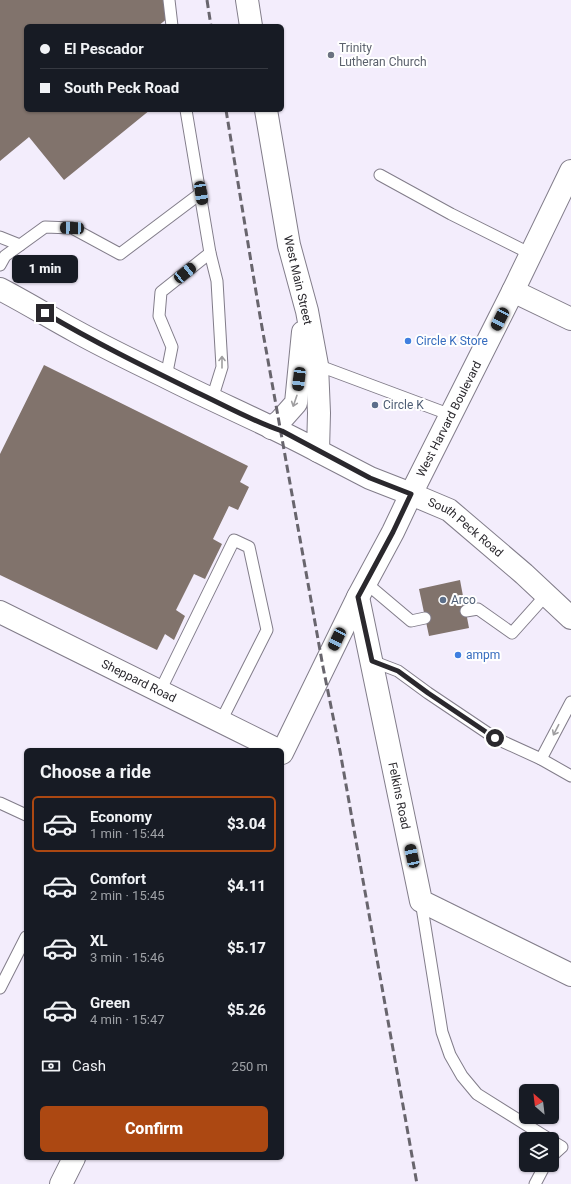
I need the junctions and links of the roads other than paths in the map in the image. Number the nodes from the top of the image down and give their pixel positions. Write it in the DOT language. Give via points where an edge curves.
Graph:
graph roads {
  1 [pos="170,0"];
  2 [pos="247,0"];
  3 [pos="172,24"];
  4 [pos="251,24"];
  5 [pos="186,112"];
  6 [pos="266,112"];
  7 [pos="571,171"];
  8 [pos="380,175"];
  9 [pos="201,193"];
  10 [pos="0,237"];
  11 [pos="20,245"];
  12 [pos="210,253"];
  13 [pos="531,254"];
  14 [pos="0,265"];
  15 [pos="0,289"];
  16 [pos="513,291"];
  17 [pos="306,307"];
  18 [pos="571,319"];
  19 [pos="317,365"];
  20 [pos="166,377"];
  21 [pos="212,400"];
  22 [pos="451,415"];
  23 [pos="271,428"];
  24 [pos="318,451"];
  25 [pos="411,494"];
  26 [pos="362,590"];
  27 [pos="546,595"];
  28 [pos="466,611"];
  29 [pos="0,612"];
  30 [pos="425,618"];
  31 [pos="571,618"];
  32 [pos="372,661"];
  33 [pos="160,691"];
  34 [pos="571,702"];
  35 [pos="221,721"];
  36 [pos="274,748"];
  37 [pos="284,748"];
  38 [pos="542,759"];
  39 [pos="571,776"];
  40 [pos="0,803"];
  41 [pos="24,814"];
  42 [pos="421,901"];
  43 [pos="24,940"];
  44 [pos="571,975"];
  45 [pos="0,988"];
  46 [pos="538,1132"];
  47 [pos="73,1160"];
  48 [pos="541,1172"];
  49 [pos="60,1184"];
  50 [pos="535,1184"];
  1 -- 3 [label="lane"];
  2 -- 4 [label="street"];
  5 -- 9 [label="lane"];
  6 -- 17 [label="street, West Main Street" via="289,245"];
  7 -- 13 [label="street, West Harvard Boulevard"];
  8 -- 13 [label="lane"];
  9 -- 11 [label="lane" via="120,254 72,228 45,227"];
  9 -- 12 [label="lane"];
  10 -- 11 [label="lane"];
  11 -- 14 [label="lane" via="5,256"];
  12 -- 20 [label="lane" via="161,292 160,316 172,347"];
  21 -- 12 [label="lane, one-way" via="222,367 217,281"];
  13 -- 16 [label="street, West Harvard Boulevard"];
  15 -- 20 [label="street, South Peck Road"];
  16 -- 18 [label="street"];
  16 -- 22 [label="street, West Harvard Boulevard"];
  17 -- 19 [label="street, West Main Street"];
  17 -- 23 [label="street, one-way" via="296,403"];
  19 -- 22 [label="lane"];
  19 -- 24 [label="street, West Main Street"];
  20 -- 21 [label="street, South Peck Road"];
  21 -- 23 [label="street, South Peck Road"];
  22 -- 25 [label="street, West Harvard Boulevard"];
  23 -- 24 [label="street, South Peck Road" via="282,431"];
  24 -- 25 [label="street, South Peck Road" via="370,478"];
  25 -- 26 [label="street, West Harvard Boulevard"];
  25 -- 27 [label="street, South Peck Road" via="450,510"];
  26 -- 30 [label="lane" via="411,621"];
  26 -- 32 [label="street, Felkins Road"];
  26 -- 37 [label="street, West Harvard Boulevard"];
  27 -- 28 [label="lane" via="512,633 478,609"];
  27 -- 31 [label="street, South Peck Road"];
  29 -- 33 [label="street, Sheppard Road"];
  32 -- 38 [label="lane" via="398,671 495,738"];
  32 -- 42 [label="street, Felkins Road"];
  33 -- 35 [label="street, Sheppard Road"];
  33 -- 35 [label="lane" via="234,540 249,547 267,630"];
  34 -- 38 [label="lane, one-way"];
  35 -- 36 [label="street, Sheppard Road"];
  38 -- 39 [label="lane"];
  40 -- 41 [label="lane"];
  42 -- 44 [label="street"];
  42 -- 46 [label="lane" via="442,1032 450,1055 462,1076 478,1094"];
  43 -- 45 [label="lane"];
  47 -- 49 [label="street"];
  48 -- 50 [label="lane"];
}
